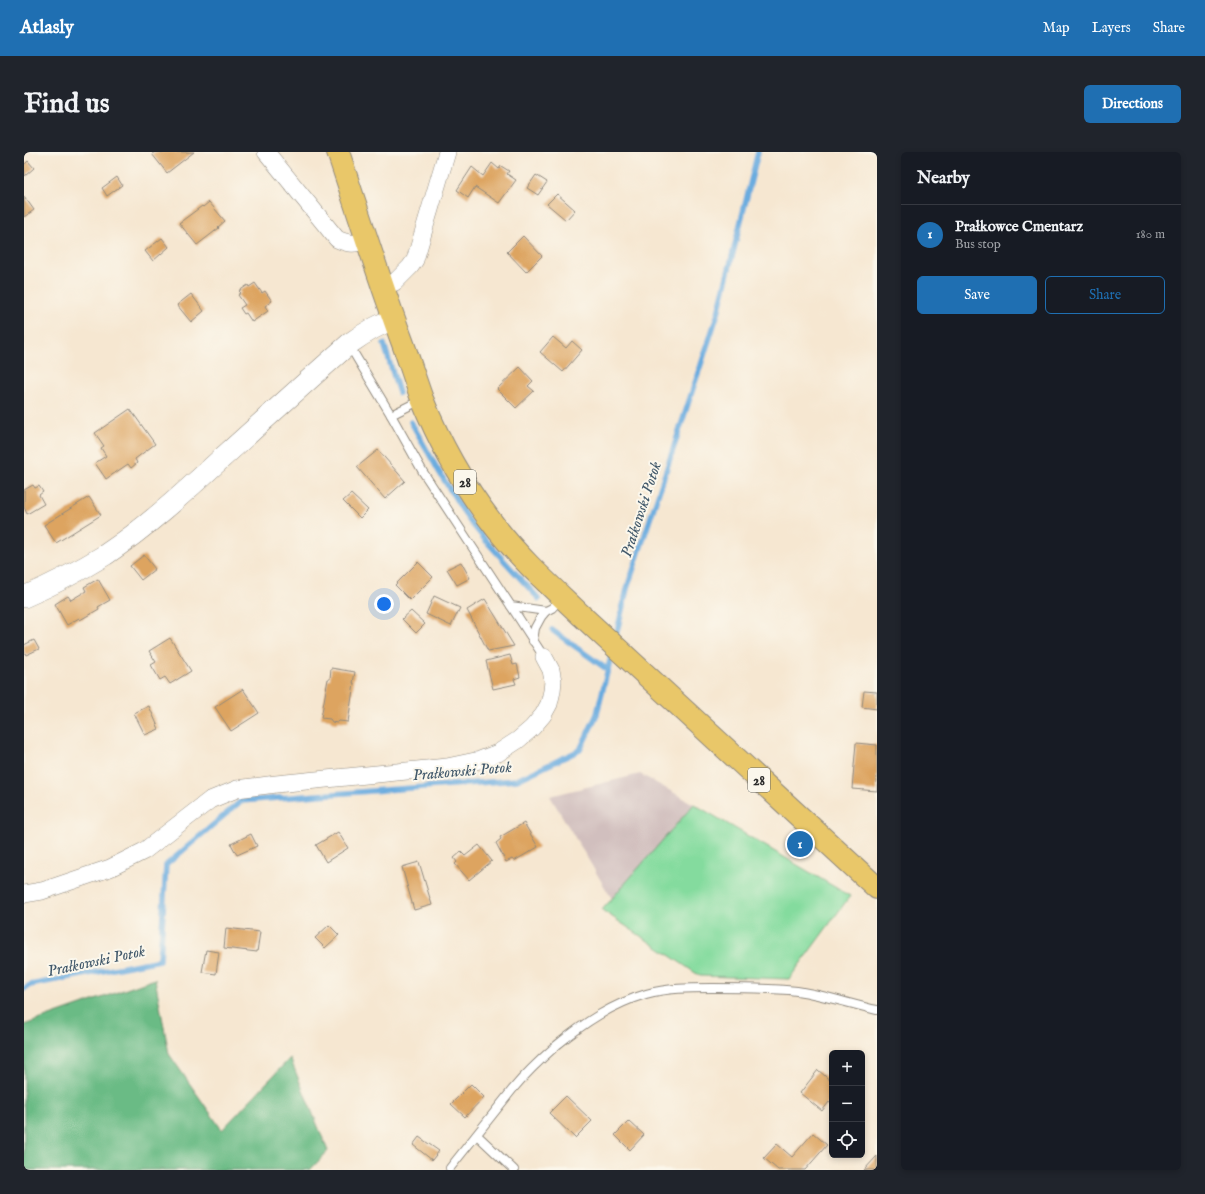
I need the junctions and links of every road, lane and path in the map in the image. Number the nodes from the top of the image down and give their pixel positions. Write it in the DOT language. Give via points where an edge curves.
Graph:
graph roads {
  1 [pos="266,152"];
  2 [pos="338,152"];
  3 [pos="447,152"];
  4 [pos="368,240"];
  5 [pos="382,287"];
  6 [pos="394,319"];
  7 [pos="349,344"];
  8 [pos="422,400"];
  9 [pos="391,415"];
  10 [pos="24,598"];
  11 [pos="554,604"];
  12 [pos="511,606"];
  13 [pos="533,641"];
  14 [pos="544,657"];
  15 [pos="877,888"];
  16 [pos="24,894"];
  17 [pos="877,1010"];
  18 [pos="477,1135"];
  19 [pos="450,1168"];
  20 [pos="514,1170"];
  1 -- 4 [label="street" via="337,239 355,244"];
  2 -- 4 [label="main road, 28"];
  3 -- 5 [label="street" via="415,260 395,282"];
  4 -- 5 [label="main road, 28"];
  5 -- 6 [label="main road, 28"];
  6 -- 7 [label="street" via="372,328"];
  6 -- 8 [label="main road, 28"];
  7 -- 9 [label="lane"];
  7 -- 10 [label="street" via="153,520 104,555"];
  8 -- 9 [label="lane"];
  8 -- 11 [label="main road, 28" via="439,438 478,503"];
  9 -- 12 [label="lane" via="423,472"];
  11 -- 12 [label="lane"];
  11 -- 13 [label="lane" via="538,623"];
  11 -- 15 [label="main road, 28" via="582,616 706,735"];
  12 -- 13 [label="lane"];
  13 -- 14 [label="lane"];
  14 -- 16 [label="street" via="553,681 549,704 532,728 498,753 447,767 237,789 210,800 144,850 110,868 42,891"];
  17 -- 18 [label="lane" via="797,991 693,988 647,993 599,1014 535,1064"];
  18 -- 19 [label="lane"];
  18 -- 20 [label="lane"];
}
